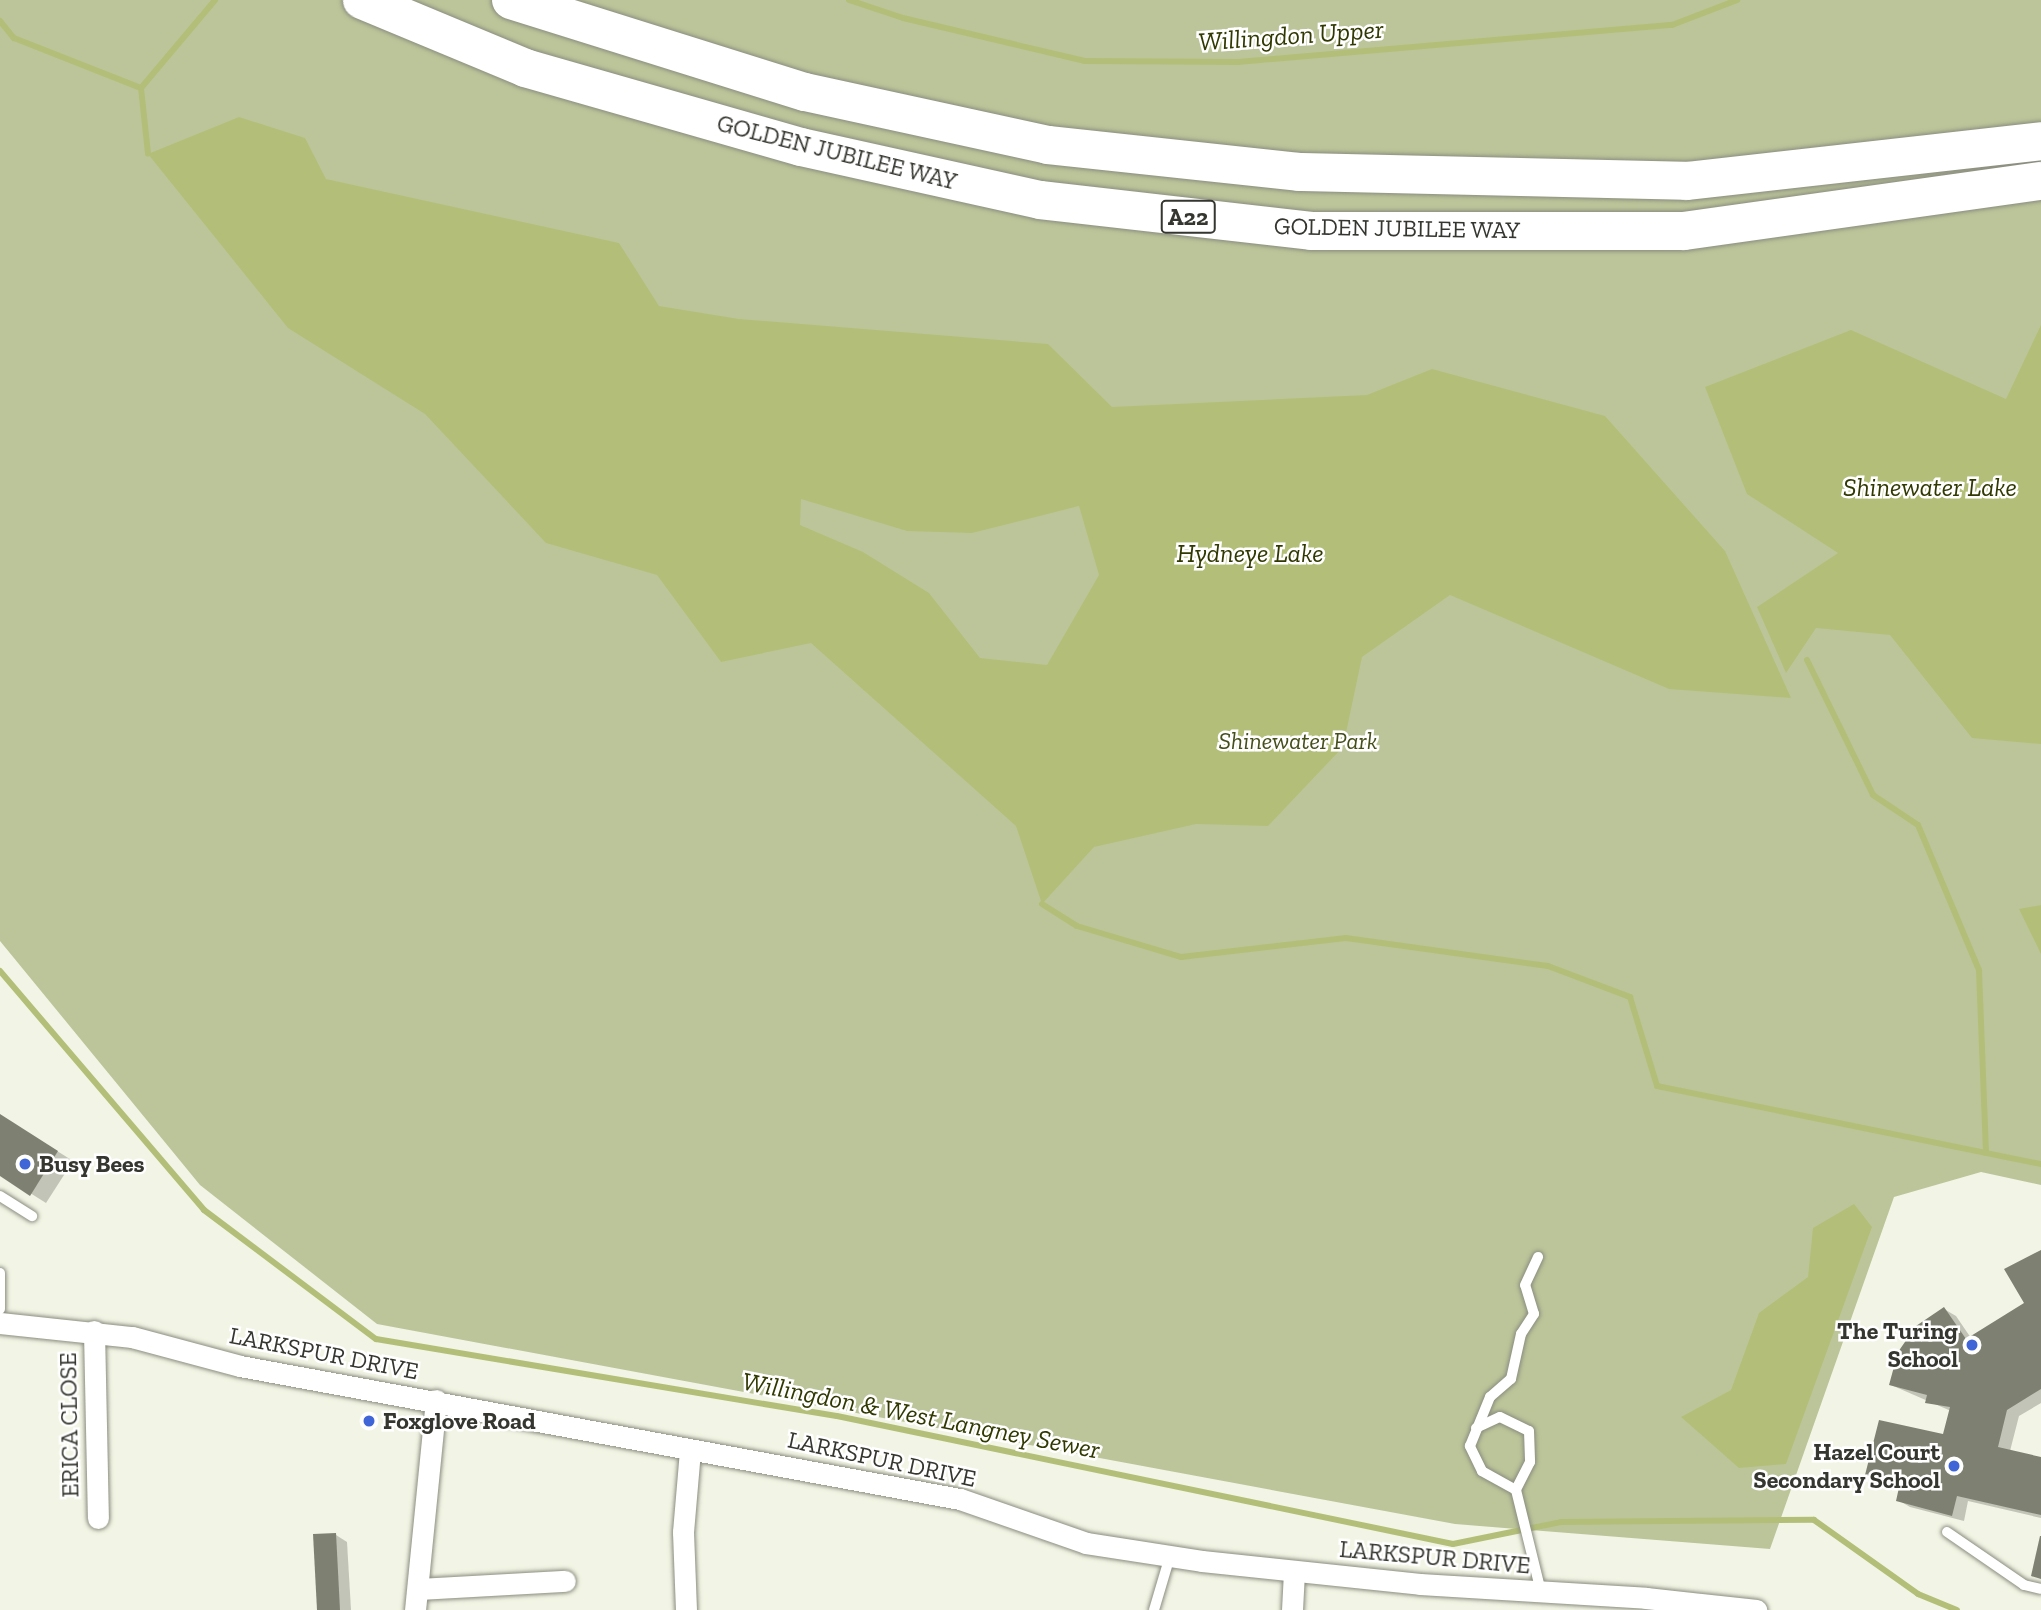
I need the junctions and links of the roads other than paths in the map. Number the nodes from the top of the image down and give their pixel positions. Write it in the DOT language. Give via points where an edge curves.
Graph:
graph roads {
  1 [pos="362,0"];
  2 [pos="511,0"];
  3 [pos="2041,141"];
  4 [pos="2041,181"];
  5 [pos="0,1196"];
  6 [pos="32,1216"];
  7 [pos="1538,1257"];
  8 [pos="0,1273"];
  9 [pos="0,1309"];
  10 [pos="0,1323"];
  11 [pos="94,1331"];
  12 [pos="436,1401"];
  13 [pos="1475,1429"];
  14 [pos="690,1450"];
  15 [pos="1516,1490"];
  16 [pos="98,1518"];
  17 [pos="1947,1532"];
  18 [pos="1170,1556"];
  19 [pos="1294,1571"];
  20 [pos="565,1581"];
  21 [pos="2041,1589"];
  22 [pos="1541,1592"];
  23 [pos="418,1600"];
  24 [pos="1645,1604"];
  25 [pos="686,1610"];
  26 [pos="1154,1610"];
  27 [pos="1292,1610"];
  28 [pos="1756,1610"];
  1 -- 4 [label="highway, GOLDEN JUBILEE WAY / A22" via="525,68 802,147 1040,200 1311,230 1684,231"];
  2 -- 3 [label="highway, GOLDEN JUBILEE WAY / A22" via="805,92 1048,145 1299,172 1687,181"];
  5 -- 6 [label="lane"];
  7 -- 13 [label="lane" via="1525,1285 1534,1314 1521,1334 1511,1379 1490,1397"];
  8 -- 9 [label="lane"];
  10 -- 11 [label="street, LARKSPUR DRIVE"];
  11 -- 12 [label="street, LARKSPUR DRIVE" via="240,1366"];
  11 -- 16 [label="street, ERICA CLOSE"];
  12 -- 14 [label="street, LARKSPUR DRIVE"];
  12 -- 23 [label="street"];
  13 -- 15 [label="lane" via="1470,1446 1473,1458 1482,1471"];
  13 -- 15 [label="lane" via="1500,1418 1529,1431 1530,1462"];
  14 -- 18 [label="street, LARKSPUR DRIVE" via="960,1499 1086,1543"];
  14 -- 25 [label="street" via="683,1532"];
  15 -- 22 [label="lane"];
  17 -- 21 [label="lane" via="2024,1586"];
  18 -- 19 [label="street, LARKSPUR DRIVE"];
  18 -- 26 [label="lane"];
  19 -- 22 [label="street, LARKSPUR DRIVE"];
  19 -- 27 [label="street"];
  20 -- 23 [label="street"];
  22 -- 24 [label="street, LARKSPUR DRIVE"];
  24 -- 28 [label="street, LARKSPUR DRIVE"];
}
